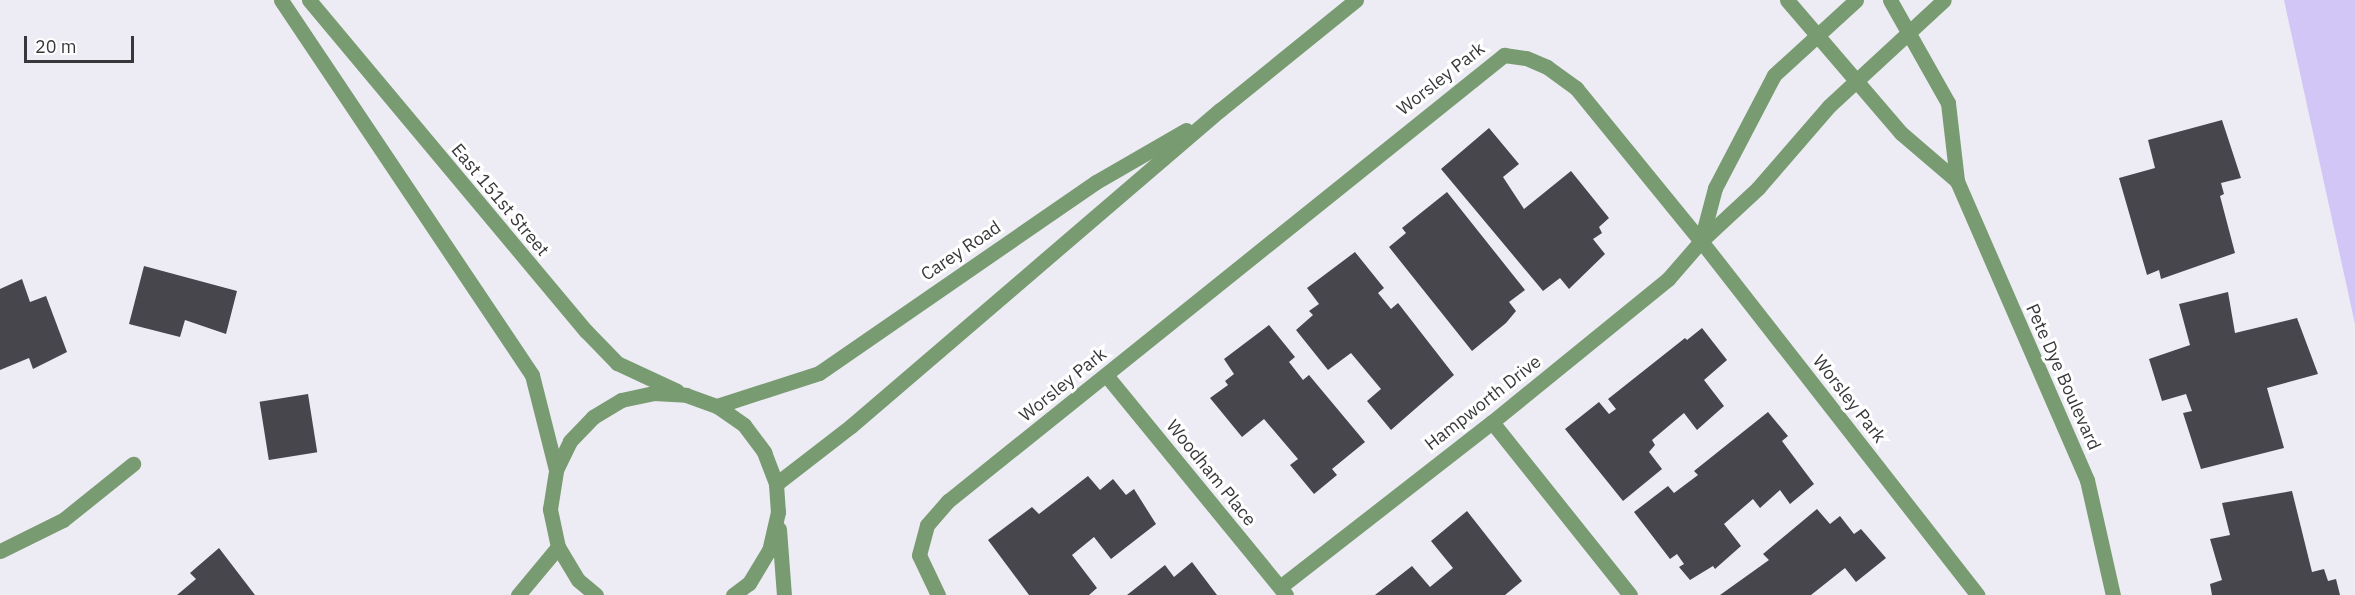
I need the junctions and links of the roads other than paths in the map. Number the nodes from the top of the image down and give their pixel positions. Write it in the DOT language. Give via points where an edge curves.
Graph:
graph roads {
  1 [pos="281,0"];
  2 [pos="309,0"];
  3 [pos="1356,0"];
  4 [pos="1787,0"];
  5 [pos="1856,0"];
  6 [pos="1890,0"];
  7 [pos="1944,0"];
  8 [pos="1910,32"];
  9 [pos="1817,36"];
  10 [pos="1855,82"];
  11 [pos="1220,110"];
  12 [pos="1957,181"];
  13 [pos="1701,241"];
  14 [pos="1106,375"];
  15 [pos="686,395"];
  16 [pos="717,406"];
  17 [pos="1492,422"];
  18 [pos="133,464"];
  19 [pos="556,470"];
  20 [pos="776,484"];
  21 [pos="778,512"];
  22 [pos="558,547"];
  23 [pos="0,551"];
  24 [pos="1283,591"];
  25 [pos="518,595"];
  26 [pos="596,595"];
  27 [pos="733,595"];
  28 [pos="784,595"];
  29 [pos="938,595"];
  30 [pos="1630,595"];
  31 [pos="1978,595"];
  32 [pos="2113,595"];
  1 -- 19 [label="street" via="532,375"];
  2 -- 15 [label="street, East 151st Street" via="586,331 617,363"];
  3 -- 11 [label="street, Carey Road"];
  4 -- 9 [label="street, Pete Dye Boulevard"];
  5 -- 9 [label="street, Hampworth Drive"];
  6 -- 8 [label="street, Pete Dye Boulevard"];
  7 -- 8 [label="street, Hampworth Drive"];
  8 -- 10 [label="street, Hampworth Drive"];
  8 -- 12 [label="street, Pete Dye Boulevard" via="1948,103"];
  9 -- 10 [label="street, Pete Dye Boulevard"];
  9 -- 13 [label="street, Hampworth Drive" via="1774,75 1715,188"];
  10 -- 12 [label="street, Pete Dye Boulevard" via="1901,133"];
  10 -- 13 [label="street, Hampworth Drive" via="1758,188"];
  11 -- 16 [label="street, Carey Road" via="1095,182 819,373"];
  11 -- 20 [label="street, Carey Road" via="851,426"];
  12 -- 32 [label="street, Pete Dye Boulevard" via="2087,480"];
  13 -- 14 [label="street, Worsley Park" via="1576,88 1547,67 1526,58 1504,55"];
  13 -- 17 [label="street, Hampworth Drive" via="1668,279"];
  13 -- 31 [label="street, Worsley Park"];
  14 -- 24 [label="street, Woodham Place"];
  14 -- 29 [label="street, Worsley Park" via="948,501 927,525 919,555"];
  15 -- 16 [label="street"];
  15 -- 19 [label="street" via="653,393 621,400 593,417 570,441"];
  16 -- 20 [label="street" via="744,425 764,452"];
  17 -- 24 [label="street, Hampworth Drive"];
  17 -- 30 [label="street"];
  18 -- 23 [label="street" via="63,520"];
  19 -- 22 [label="street" via="550,509"];
  20 -- 21 [label="street"];
  21 -- 27 [label="street" via="769,550 749,583"];
  21 -- 28 [label="street"];
  22 -- 25 [label="street"];
  22 -- 26 [label="street" via="578,580"];
}
